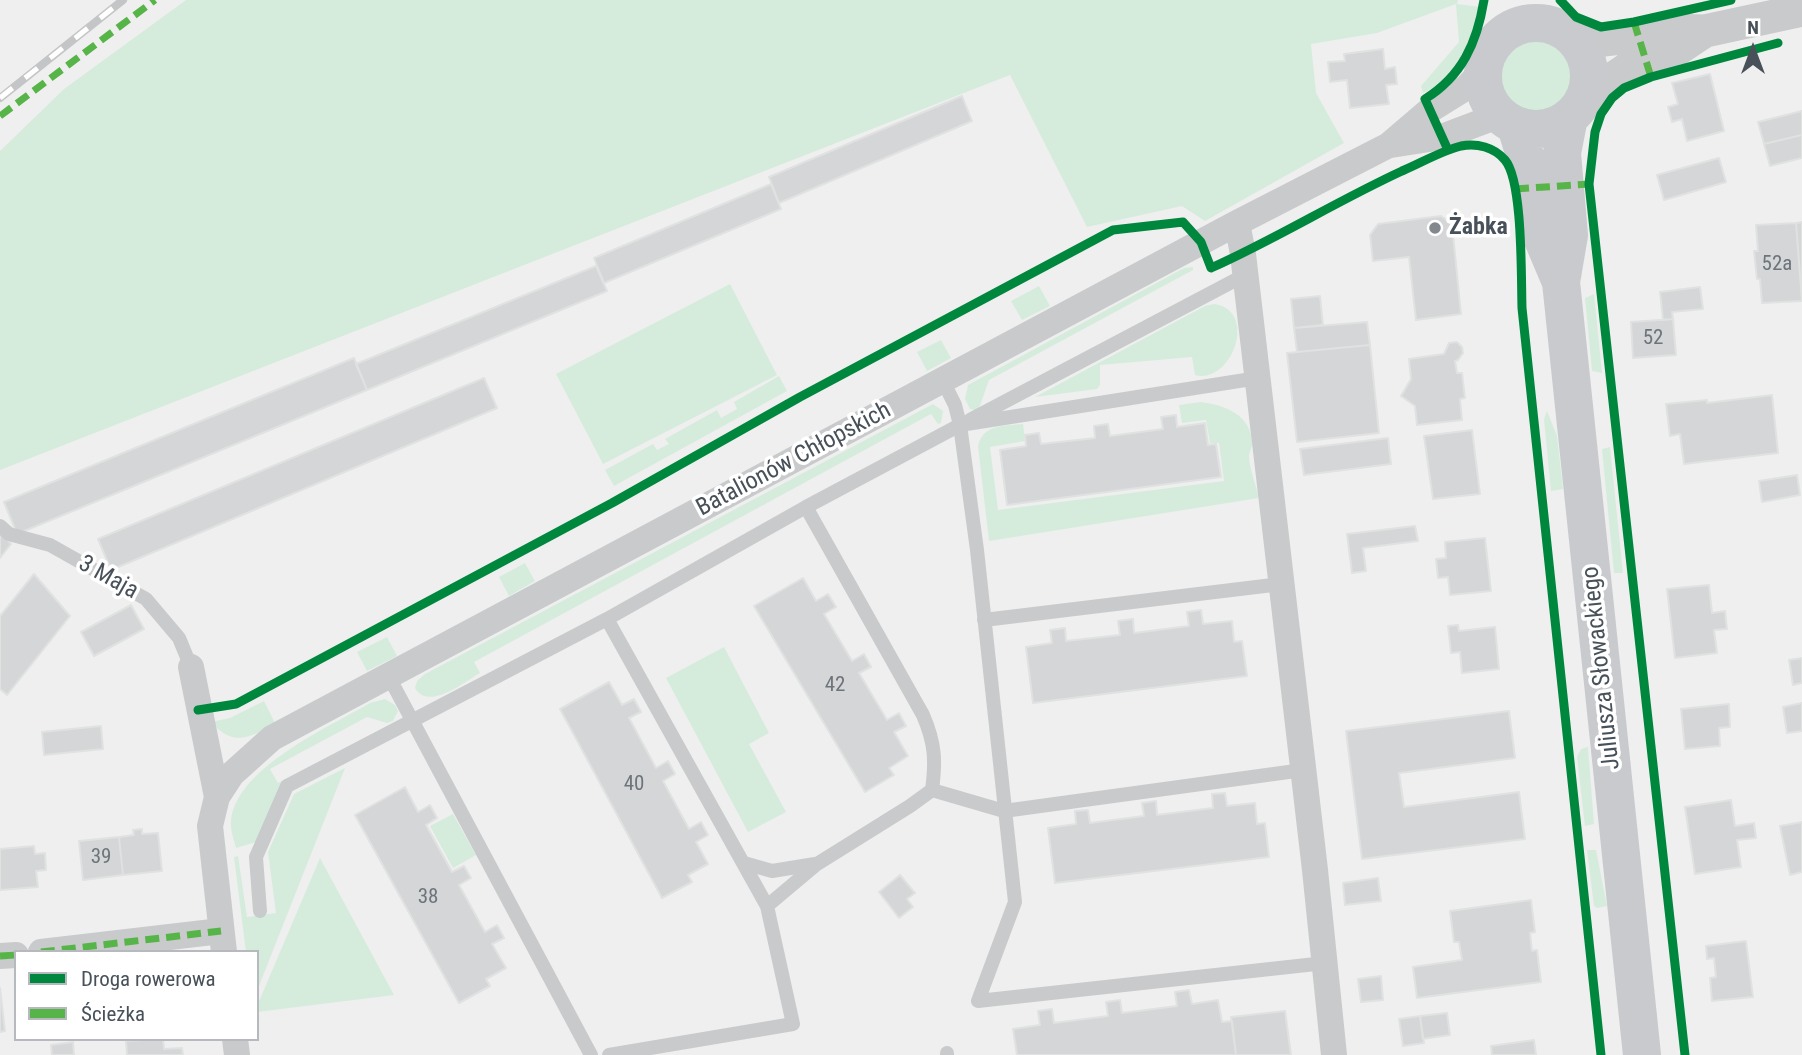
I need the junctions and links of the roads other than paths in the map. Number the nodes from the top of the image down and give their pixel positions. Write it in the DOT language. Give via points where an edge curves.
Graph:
graph roads {
  1 [pos="1503,0"];
  2 [pos="1802,10"];
  3 [pos="1560,24"];
  4 [pos="1705,31"];
  5 [pos="1491,54"];
  6 [pos="1576,108"];
  7 [pos="1508,121"];
  8 [pos="1389,145"];
  9 [pos="1237,223"];
  10 [pos="1245,275"];
  11 [pos="1561,282"];
  12 [pos="1258,378"];
  13 [pos="943,381"];
  14 [pos="960,425"];
  15 [pos="807,507"];
  16 [pos="0,526"];
  17 [pos="1281,583"];
  18 [pos="607,619"];
  19 [pos="984,620"];
  20 [pos="191,667"];
  21 [pos="389,677"];
  22 [pos="414,721"];
  23 [pos="1303,769"];
  24 [pos="932,790"];
  25 [pos="217,797"];
  26 [pos="1004,811"];
  27 [pos="744,863"];
  28 [pos="817,864"];
  29 [pos="767,906"];
  30 [pos="260,911"];
  31 [pos="223,942"];
  32 [pos="77,950"];
  33 [pos="1325,963"];
  34 [pos="591,1055"];
  35 [pos="609,1055"];
  36 [pos="1334,1055"];
  37 [pos="1642,1055"];
  1 -- 5 [label="main road"];
  2 -- 4 [label="street"];
  3 -- 4 [label="street" via="1639,36 1667,30"];
  3 -- 5 [label="main road" via="1521,25"];
  3 -- 6 [label="main road" via="1585,55 1589,70 1588,84"];
  4 -- 6 [label="street" via="1672,53 1627,69"];
  5 -- 7 [label="main road" via="1485,95"];
  5 -- 8 [label="street, Batalionów Chłopskich" via="1467,88 1430,110"];
  6 -- 7 [label="main road" via="1557,125 1544,129"];
  6 -- 11 [label="main road, Juliusza Słowackiego" via="1562,153 1569,235"];
  7 -- 8 [label="street, Batalionów Chłopskich"];
  7 -- 11 [label="main road, Juliusza Słowackiego" via="1529,169 1542,237"];
  8 -- 9 [label="street, Batalionów Chłopskich"];
  9 -- 10 [label="street"];
  9 -- 13 [label="street, Batalionów Chłopskich"];
  10 -- 12 [label="street"];
  10 -- 14 [label="lane"];
  11 -- 37 [label="main road, Juliusza Słowackiego"];
  12 -- 14 [label="lane"];
  12 -- 17 [label="street"];
  13 -- 14 [label="lane"];
  13 -- 21 [label="street, Batalionów Chłopskich"];
  14 -- 15 [label="lane"];
  14 -- 19 [label="lane"];
  15 -- 18 [label="lane"];
  15 -- 24 [label="lane" via="923,715 934,740"];
  16 -- 20 [label="lane, 3 Maja" via="9,534 50,545 146,599 179,638"];
  17 -- 19 [label="lane"];
  17 -- 23 [label="street"];
  18 -- 22 [label="lane"];
  18 -- 27 [label="lane"];
  19 -- 26 [label="lane"];
  20 -- 25 [label="street, 3 Maja"];
  21 -- 22 [label="lane"];
  21 -- 25 [label="street, Batalionów Chłopskich" via="272,738 232,774"];
  22 -- 30 [label="lane" via="287,786 256,857"];
  22 -- 34 [label="lane"];
  23 -- 26 [label="lane"];
  23 -- 33 [label="street"];
  24 -- 26 [label="lane"];
  24 -- 28 [label="lane"];
  25 -- 31 [label="street, 3 Maja" via="210,826"];
  26 -- 33 [label="lane" via="1015,902 978,1001"];
  27 -- 28 [label="lane" via="772,871"];
  27 -- 29 [label="lane"];
  28 -- 29 [label="lane"];
  29 -- 35 [label="lane" via="793,1024"];
  31 -- 32 [label="street"];
  33 -- 36 [label="street"];
}
